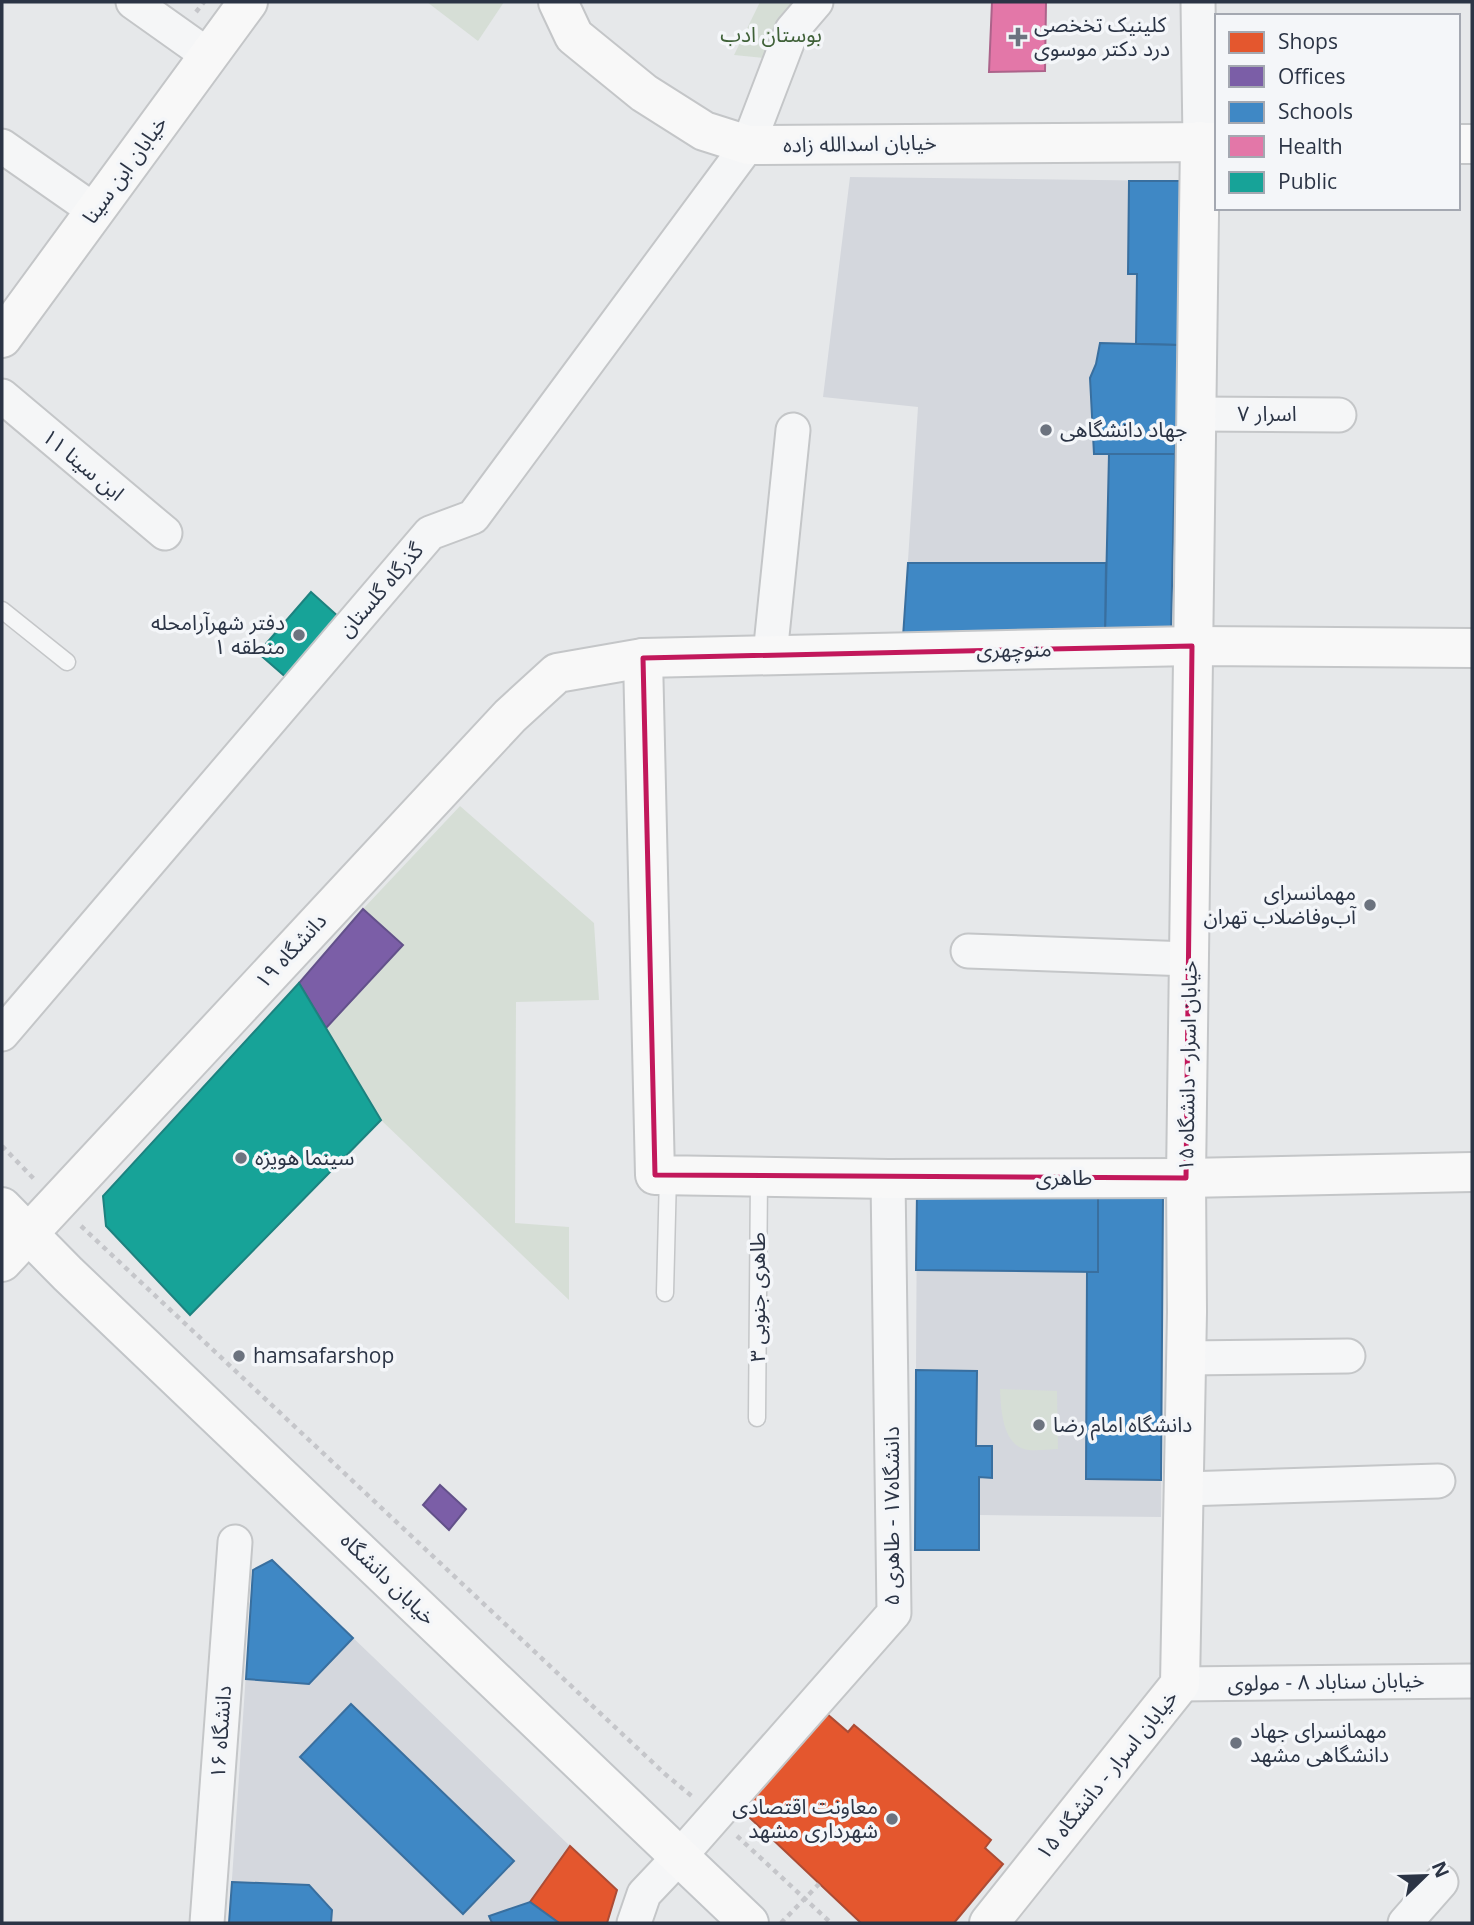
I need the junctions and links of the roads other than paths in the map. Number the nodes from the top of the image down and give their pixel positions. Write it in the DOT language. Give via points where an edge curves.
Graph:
graph roads {
  1 [pos="133,2"];
  2 [pos="248,2"];
  3 [pos="558,2"];
  4 [pos="816,2"];
  5 [pos="1198,2"];
  6 [pos="209,56"];
  7 [pos="1208,141"];
  8 [pos="748,145"];
  9 [pos="2,146"];
  10 [pos="95,211"];
  11 [pos="2,338"];
  12 [pos="2,396"];
  13 [pos="1195,414"];
  14 [pos="1339,415"];
  15 [pos="793,430"];
  16 [pos="165,533"];
  17 [pos="2,610"];
  18 [pos="1192,646"];
  19 [pos="1472,648"];
  20 [pos="770,655"];
  21 [pos="643,658"];
  22 [pos="67,662"];
  23 [pos="557,673"];
  24 [pos="968,951"];
  25 [pos="1189,959"];
  26 [pos="2,1034"];
  27 [pos="1472,1171"];
  28 [pos="661,1175"];
  29 [pos="759,1177"];
  30 [pos="1186,1178"];
  31 [pos="888,1179"];
  32 [pos="15,1221"];
  33 [pos="2,1262"];
  34 [pos="665,1293"];
  35 [pos="1348,1356"];
  36 [pos="1186,1358"];
  37 [pos="757,1418"];
  38 [pos="1438,1481"];
  39 [pos="1184,1489"];
  40 [pos="235,1542"];
  41 [pos="1472,1681"];
  42 [pos="1180,1684"];
  43 [pos="680,1857"];
  44 [pos="1441,1882"];
  45 [pos="207,1923"];
  46 [pos="634,1923"];
  47 [pos="749,1923"];
  48 [pos="989,1923"];
  49 [pos="1405,1923"];
  1 -- 6 [label="street"];
  2 -- 6 [label="street, خیابان ابن سینا"];
  3 -- 8 [label="street, خیابان اسدالله زاده" via="574,36 644,93 704,131"];
  4 -- 8 [label="street, گذرگاه گلستان" via="792,30"];
  5 -- 7 [label="street"];
  6 -- 10 [label="street, خیابان ابن سینا"];
  7 -- 8 [label="street, خیابان اسدالله زاده"];
  7 -- 13 [label="street, خیابان اسرار - دانشگاه ۱۵"];
  8 -- 26 [label="street, گذرگاه گلستان" via="473,517 430,533"];
  9 -- 10 [label="street"];
  10 -- 11 [label="street, خیابان ابن سینا"];
  12 -- 16 [label="street, ابن سینا ۱۱"];
  13 -- 14 [label="street, اسرار ۷"];
  13 -- 18 [label="street, خیابان اسرار - دانشگاه ۱۵"];
  15 -- 20 [label="street"];
  17 -- 22 [label="lane"];
  18 -- 19 [label="street, منوچهری"];
  18 -- 20 [label="street, منوچهری"];
  18 -- 25 [label="street, خیابان اسرار - دانشگاه ۱۵"];
  20 -- 21 [label="street, منوچهری"];
  21 -- 23 [label="street, منوچهری"];
  21 -- 28 [label="street"];
  23 -- 32 [label="street, دانشگاه ۱۹" via="510,716 56,1203"];
  24 -- 25 [label="street"];
  25 -- 30 [label="street, خیابان اسرار - دانشگاه ۱۵"];
  27 -- 30 [label="street, طاهری"];
  28 -- 29 [label="street, طاهری"];
  28 -- 34 [label="lane"];
  29 -- 31 [label="street, طاهری"];
  29 -- 37 [label="lane, طاهری جنوبی ۳"];
  30 -- 31 [label="street, طاهری"];
  30 -- 36 [label="street, خیابان اسرار - دانشگاه ۱۵"];
  31 -- 43 [label="street, دانشگاه۱۷ - طاهری ۵" via="894,1613"];
  32 -- 33 [label="street, دانشگاه ۱۹"];
  32 -- 43 [label="street, خیابان دانشگاه"];
  35 -- 36 [label="street"];
  36 -- 39 [label="street, خیابان اسرار - دانشگاه ۱۵"];
  38 -- 39 [label="street"];
  39 -- 42 [label="street, خیابان اسرار - دانشگاه ۱۵"];
  40 -- 45 [label="street, دانشگاه ۱۶"];
  41 -- 42 [label="street, خیابان سناباد ۸ - مولوی"];
  42 -- 48 [label="street, خیابان اسرار - دانشگاه ۱۵"];
  43 -- 46 [label="street, دانشگاه۱۷ - طاهری ۵" via="643,1894"];
  43 -- 47 [label="street, خیابان دانشگاه"];
  44 -- 49 [label="street"];
}
